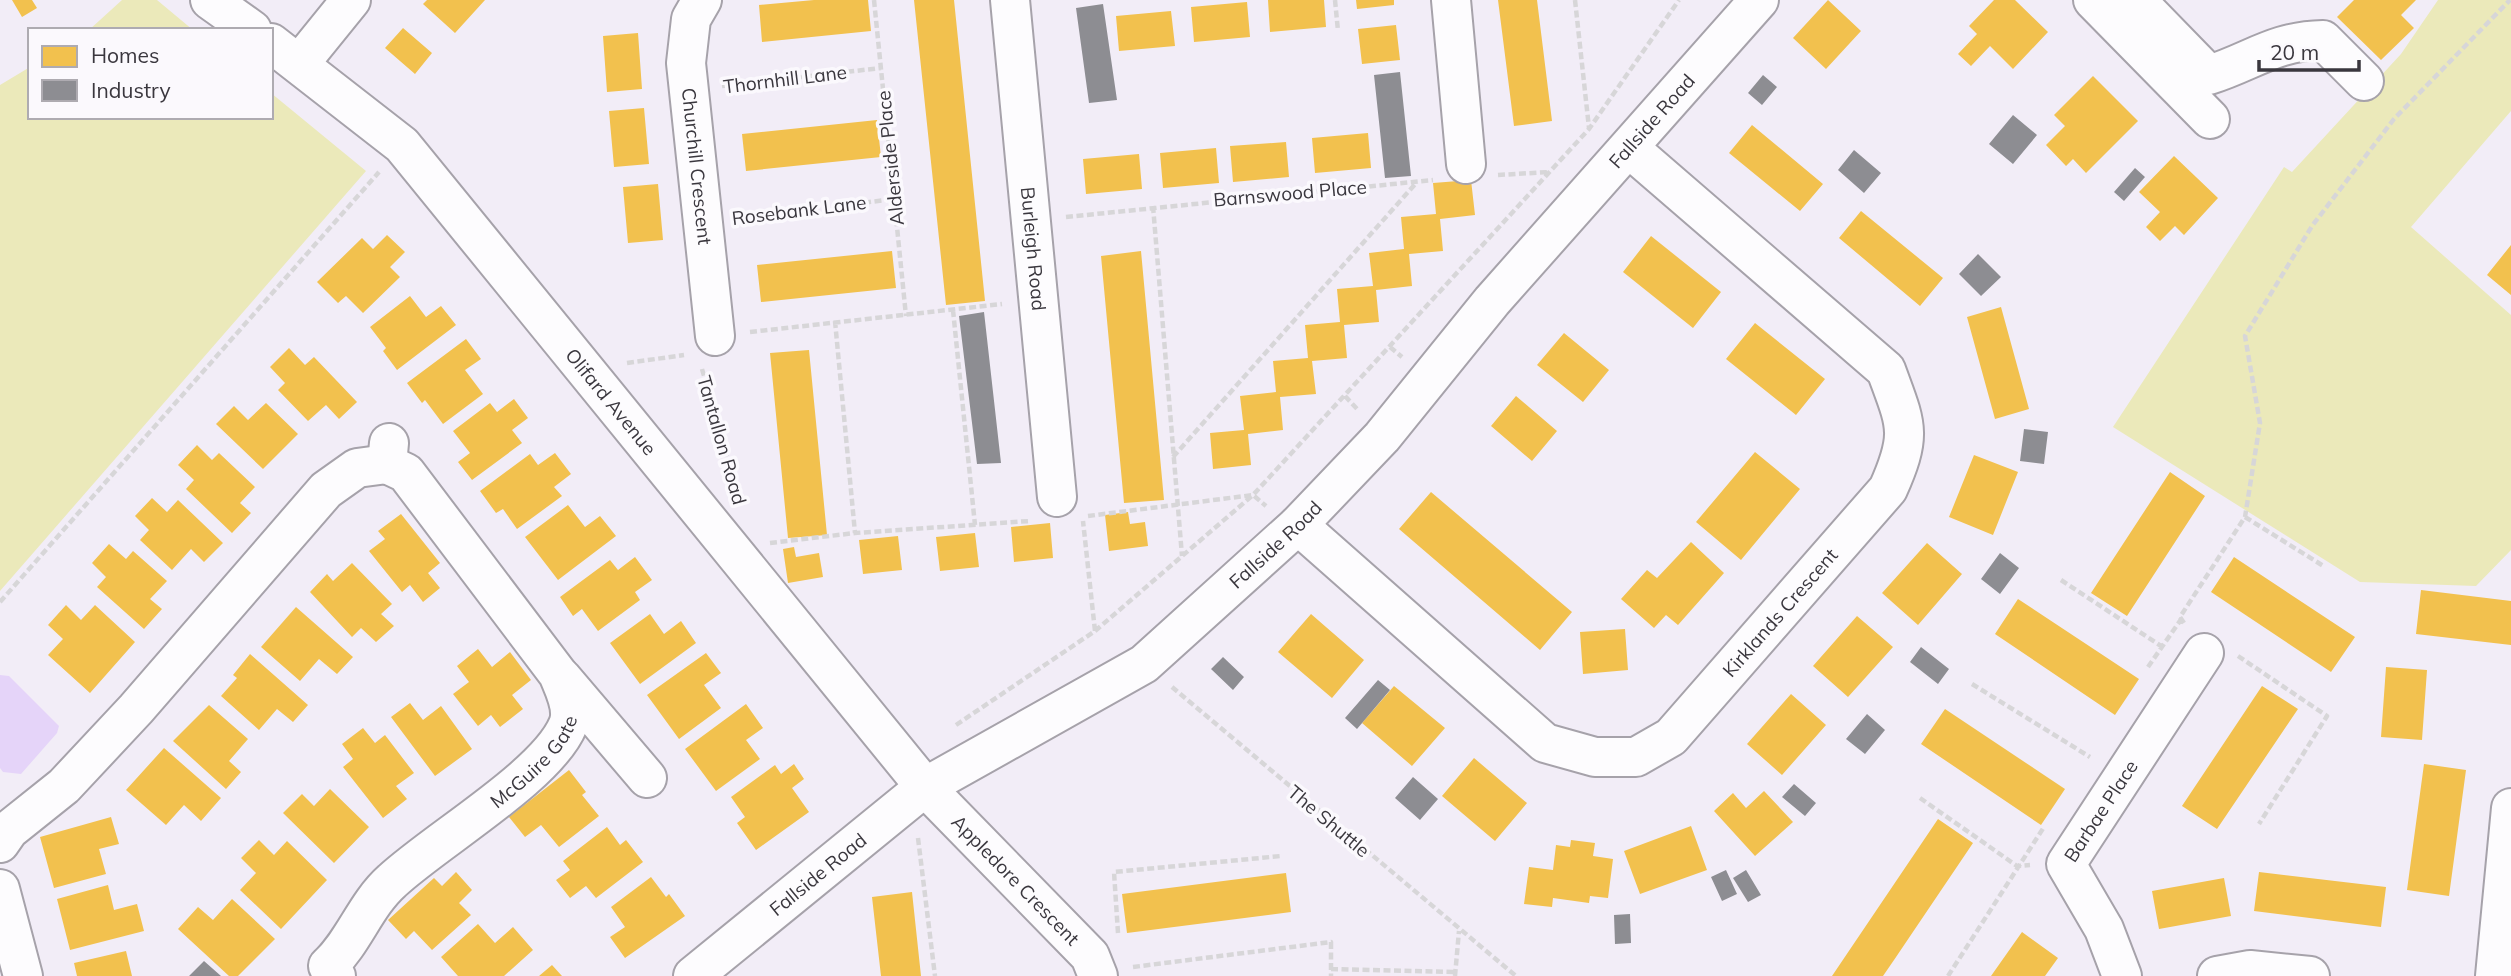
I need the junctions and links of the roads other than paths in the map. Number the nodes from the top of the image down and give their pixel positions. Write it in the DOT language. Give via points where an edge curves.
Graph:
graph roads {
  1 [pos="210,0"];
  2 [pos="351,0"];
  3 [pos="702,0"];
  4 [pos="1010,0"];
  5 [pos="1451,0"];
  6 [pos="1759,0"];
  7 [pos="2093,0"];
  8 [pos="2136,0"];
  9 [pos="250,28"];
  10 [pos="286,53"];
  11 [pos="2364,81"];
  12 [pos="2210,119"];
  13 [pos="1629,148"];
  14 [pos="1468,173"];
  15 [pos="707,345"];
  16 [pos="1062,513"];
  17 [pos="1298,525"];
  18 [pos="2211,644"];
  19 [pos="558,674"];
  20 [pos="647,778"];
  21 [pos="925,787"];
  22 [pos="2511,808"];
  23 [pos="0,843"];
  24 [pos="0,889"];
  25 [pos="1105,972"];
  26 [pos="327,973"];
  27 [pos="23,976"];
  28 [pos="694,976"];
  29 [pos="2122,976"];
  30 [pos="2217,976"];
  31 [pos="2310,976"];
  32 [pos="2495,976"];
  1 -- 9 [label="street"];
  2 -- 10 [label="street"];
  3 -- 15 [label="street, Churchill Crescent" via="691,19 686,64 703,222"];
  4 -- 16 [label="street, Burleigh Road"];
  5 -- 14 [label="street"];
  6 -- 13 [label="street, Fallside Road"];
  7 -- 12 [label="street"];
  8 -- 11 [label="street" via="2209,75 2294,41 2323,40"];
  10 -- 21 [label="street, Olifard Avenue" via="402,145"];
  13 -- 17 [label="street, Fallside Road" via="1492,302 1382,437"];
  13 -- 17 [label="street, Kirklands Crescent" via="1886,370 1904,419 1905,453 1888,489 1671,737 1636,757 1595,757 1545,743"];
  17 -- 21 [label="street, Fallside Road" via="1144,664"];
  18 -- 29 [label="street, Barbae Place" via="2066,864 2104,929"];
  19 -- 20 [label="street"];
  19 -- 23 [label="street, McGuire Gate" via="388,454 326,490 136,709 64,786 9,830"];
  19 -- 26 [label="street, McGuire Gate" via="569,700 569,723 549,756 391,881 366,908"];
  21 -- 25 [label="street, Appledore Crescent"];
  21 -- 28 [label="street, Fallside Road"];
  22 -- 32 [label="street"];
  24 -- 27 [label="street"];
  30 -- 31 [label="street" via="2250,970"];
}
